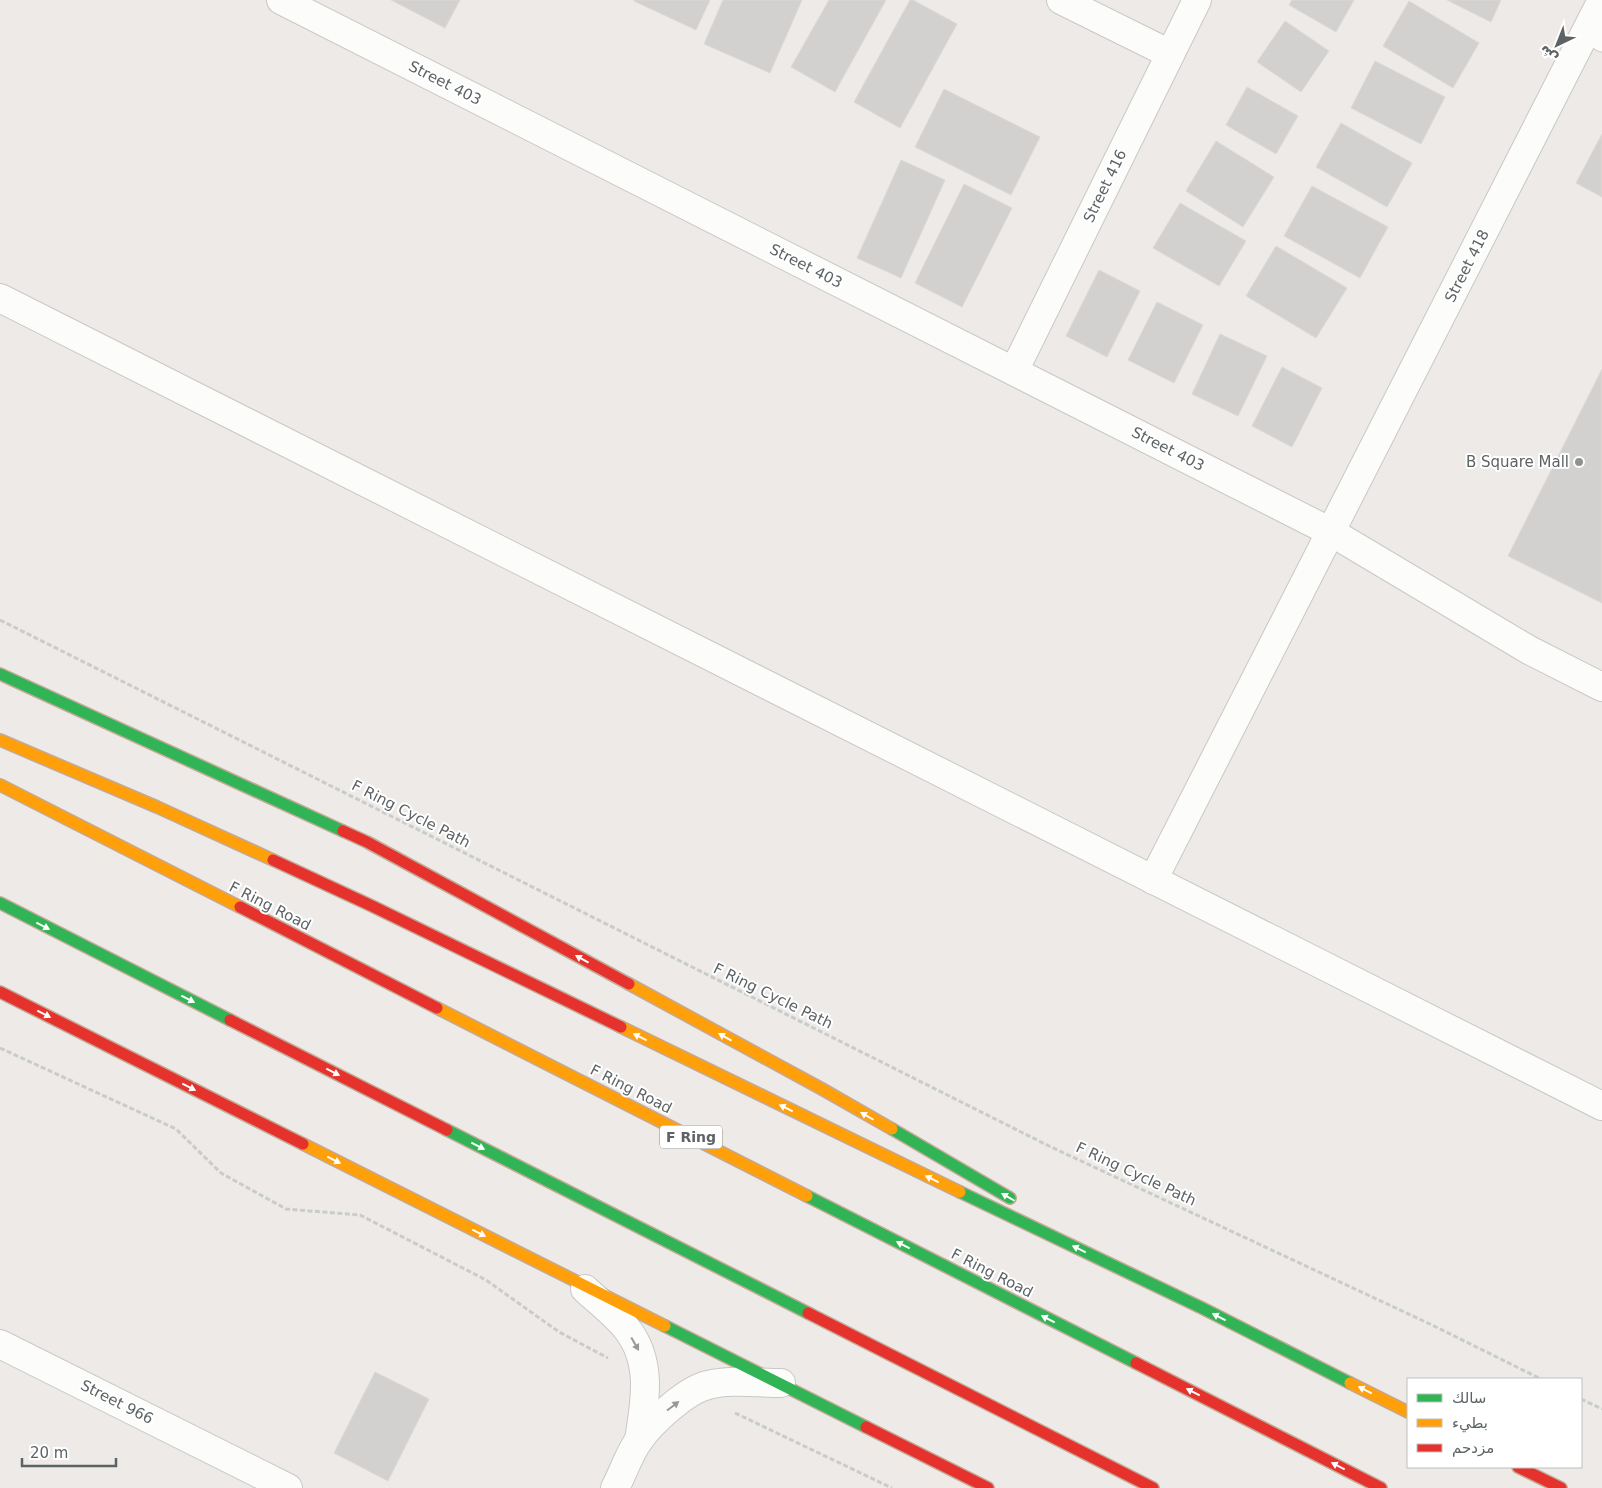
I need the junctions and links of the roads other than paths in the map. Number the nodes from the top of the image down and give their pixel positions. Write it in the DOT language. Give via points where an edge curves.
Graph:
graph roads {
  1 [pos="1061,0"];
  2 [pos="1198,0"];
  3 [pos="1602,0"];
  4 [pos="286,1"];
  5 [pos="1594,37"];
  6 [pos="1170,54"];
  7 [pos="0,298"];
  8 [pos="1014,371"];
  9 [pos="1331,532"];
  10 [pos="0,674"];
  11 [pos="1602,687"];
  12 [pos="0,740"];
  13 [pos="0,785"];
  14 [pos="1153,880"];
  15 [pos="0,904"];
  16 [pos="0,992"];
  17 [pos="1602,1106"];
  18 [pos="1020,1204"];
  19 [pos="1064,1229"];
  20 [pos="578,1283"];
  21 [pos="1202,1308"];
  22 [pos="0,1344"];
  23 [pos="780,1383"];
  24 [pos="1407,1411"];
  25 [pos="639,1440"];
  26 [pos="1520,1468"];
  27 [pos="288,1488"];
  28 [pos="615,1488"];
  29 [pos="988,1488"];
  30 [pos="1153,1488"];
  31 [pos="1381,1488"];
  32 [pos="1560,1488"];
  1 -- 6 [label="street"];
  2 -- 6 [label="street, Street 416"];
  3 -- 5 [label="street, Street 418"];
  4 -- 8 [label="street, Street 403"];
  5 -- 9 [label="street, Street 418"];
  6 -- 8 [label="street, Street 416"];
  7 -- 14 [label="street"];
  8 -- 9 [label="street, Street 403"];
  9 -- 11 [label="street, Street 403" via="1529,650"];
  9 -- 14 [label="street, Street 418"];
  18 -- 10 [label="highway, one-way" via="822,1089 367,842"];
  21 -- 12 [label="highway, one-way" via="372,906 157,807"];
  31 -- 13 [label="highway, F Ring Road / F Ring, one-way"];
  14 -- 17 [label="street"];
  15 -- 30 [label="highway, one-way"];
  16 -- 20 [label="highway, one-way"];
  19 -- 21 [label="highway"];
  20 -- 23 [label="highway"];
  20 -- 25 [label="street, one-way" via="627,1329 640,1352 646,1377"];
  24 -- 21 [label="highway, one-way"];
  22 -- 27 [label="street, Street 966"];
  25 -- 23 [label="street, one-way" via="667,1410 705,1385 723,1382"];
  23 -- 29 [label="highway"];
  25 -- 28 [label="street"];
  26 -- 32 [label="highway"];
}
